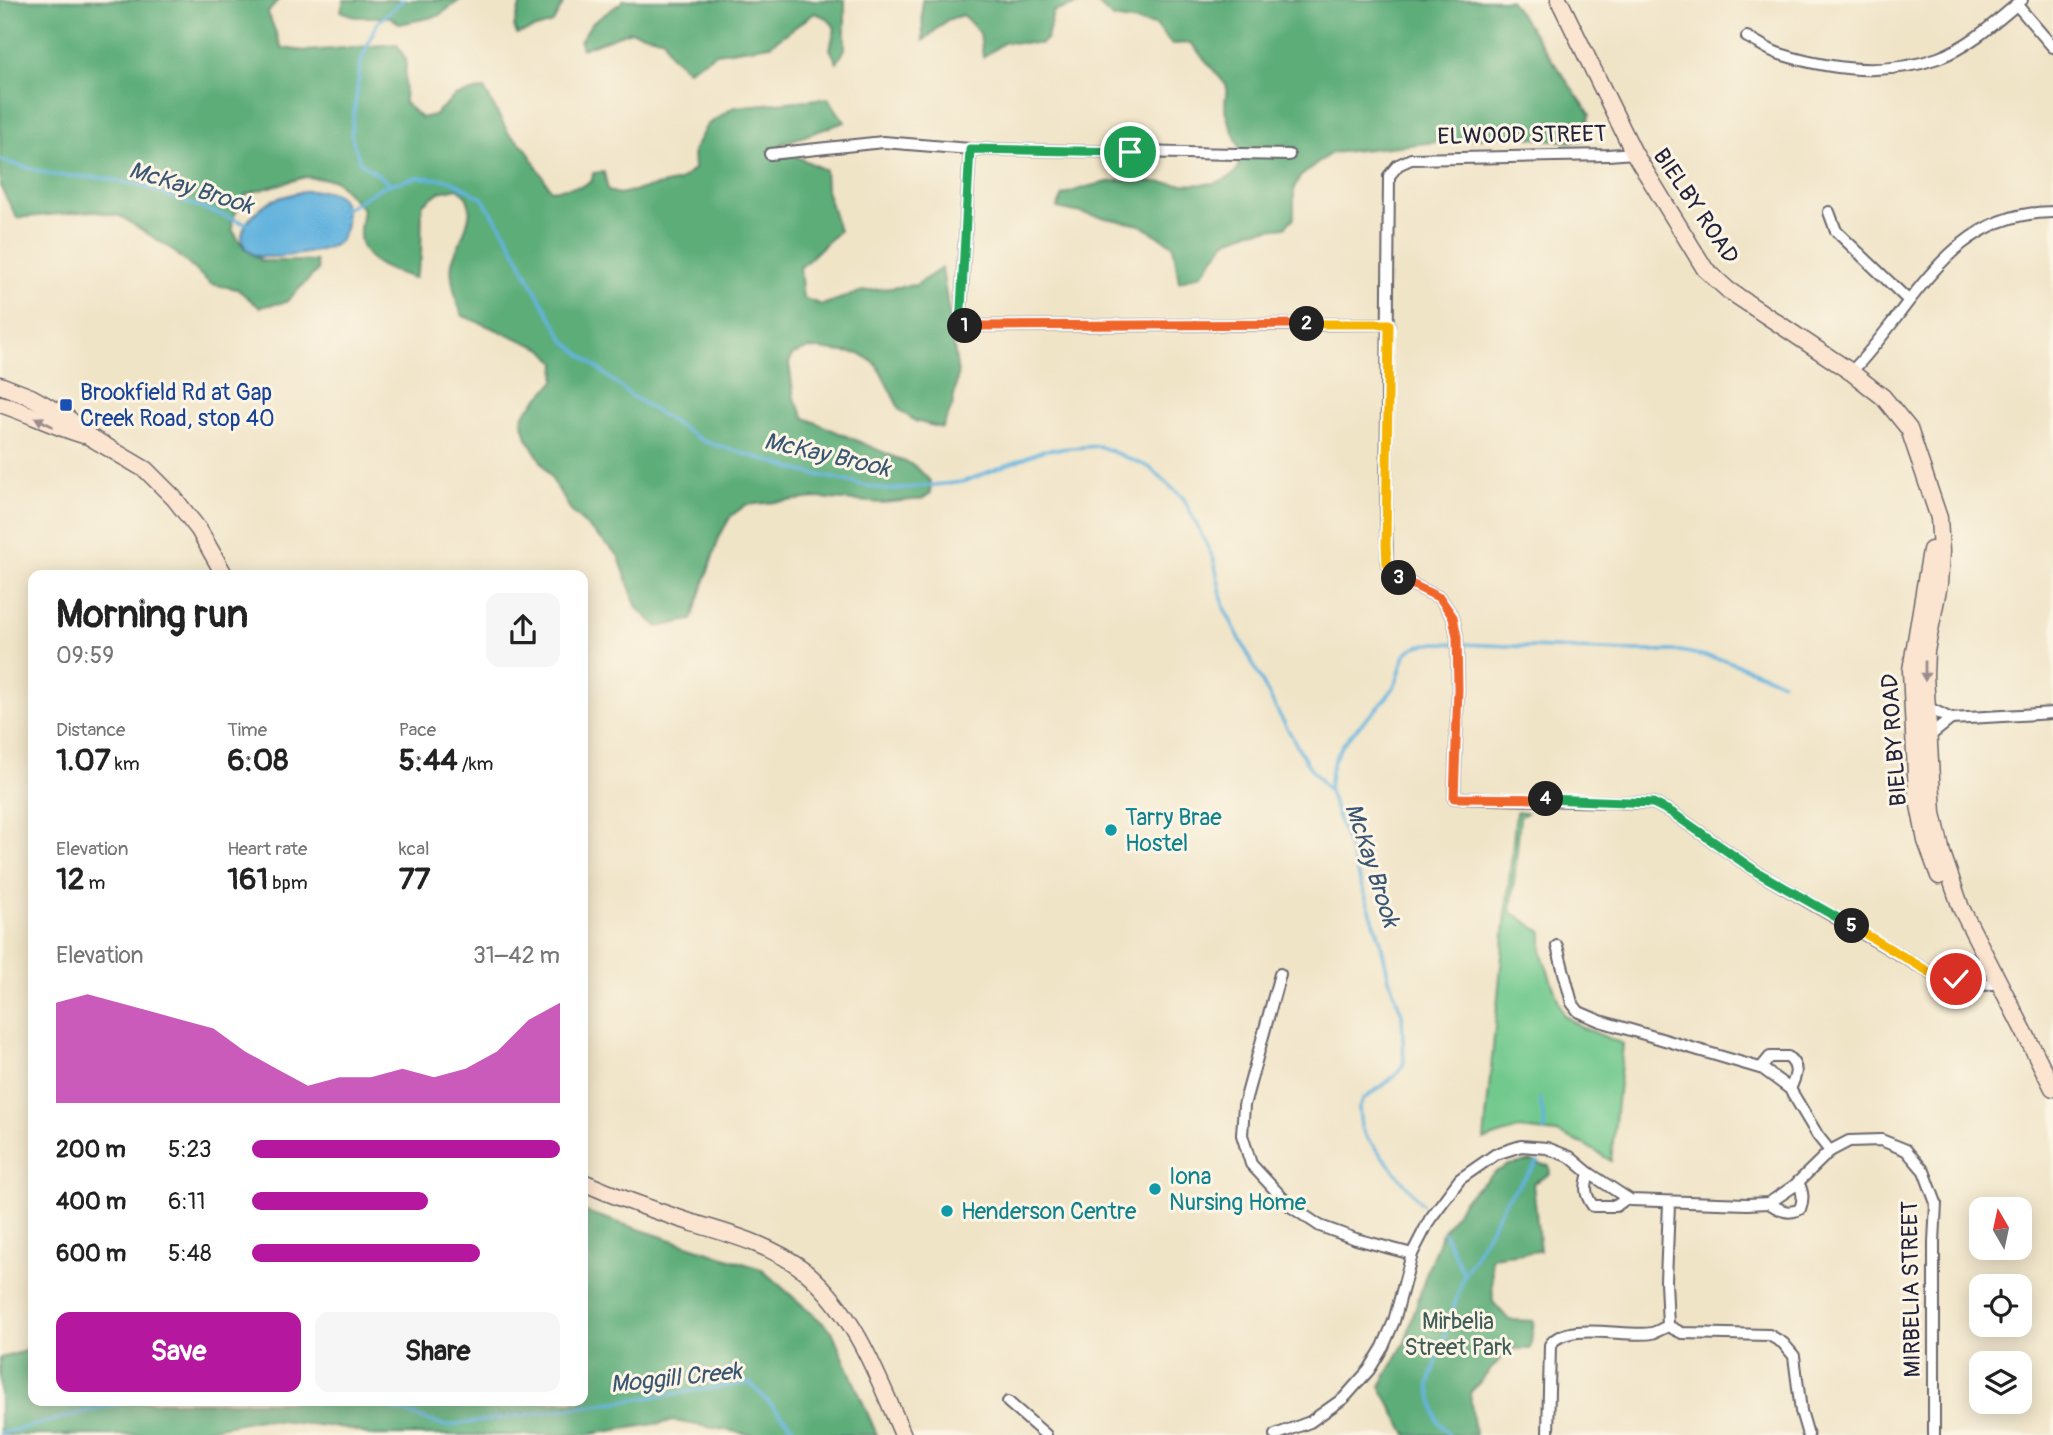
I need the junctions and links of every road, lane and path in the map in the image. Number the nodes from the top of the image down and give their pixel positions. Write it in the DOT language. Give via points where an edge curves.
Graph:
graph roads {
  1 [pos="1559,0"];
  2 [pos="2019,2"];
  3 [pos="1747,37"];
  4 [pos="2053,47"];
  5 [pos="970,149"];
  6 [pos="1634,153"];
  7 [pos="769,154"];
  8 [pos="1289,155"];
  9 [pos="1829,212"];
  10 [pos="2053,212"];
  11 [pos="1908,300"];
  12 [pos="1389,324"];
  13 [pos="1851,372"];
  14 [pos="0,384"];
  15 [pos="0,404"];
  16 [pos="90,437"];
  17 [pos="1926,484"];
  18 [pos="222,570"];
  19 [pos="1927,707"];
  20 [pos="2053,713"];
  21 [pos="1951,719"];
  22 [pos="1927,738"];
  23 [pos="1557,946"];
  24 [pos="1280,974"];
  25 [pos="1993,975"];
  26 [pos="1942,978"];
  27 [pos="1761,1069"];
  28 [pos="2053,1088"];
  29 [pos="1790,1090"];
  30 [pos="1830,1151"];
  31 [pos="1589,1173"];
  32 [pos="1798,1182"];
  33 [pos="588,1184"];
  34 [pos="1627,1198"];
  35 [pos="1669,1203"];
  36 [pos="1769,1203"];
  37 [pos="1412,1254"];
  38 [pos="1668,1326"];
  39 [pos="1008,1402"];
  40 [pos="903,1435"];
  41 [pos="1046,1435"];
  42 [pos="1275,1435"];
  43 [pos="1548,1435"];
  44 [pos="1808,1435"];
  45 [pos="1934,1435"];
  1 -- 6 [label="street, BIELBY ROAD"];
  2 -- 3 [label="street" via="1940,57 1880,70 1778,54"];
  2 -- 4 [label="street"];
  5 -- 7 [label="street" via="883,142"];
  5 -- 8 [label="street"];
  5 -- 12 [label="street" via="960,326"];
  6 -- 12 [label="street, ELWOOD STREET" via="1411,159 1398,165 1390,176"];
  6 -- 13 [label="street, BIELBY ROAD" via="1705,269 1728,290"];
  9 -- 11 [label="street" via="1836,231"];
  10 -- 11 [label="street" via="1983,228 1958,245"];
  11 -- 13 [label="street"];
  12 -- 26 [label="street" via="1387,564 1397,577 1440,598 1453,617 1458,689 1454,798 1653,803 1757,872"];
  13 -- 17 [label="street, BIELBY ROAD" via="1883,397 1909,429"];
  14 -- 16 [label="street" via="65,416"];
  16 -- 15 [label="street, one-way"];
  16 -- 18 [label="street" via="146,470 174,498"];
  17 -- 19 [label="street, BIELBY ROAD, one-way" via="1938,518 1941,552 1926,651"];
  17 -- 25 [label="street, BIELBY ROAD" via="1930,563 1911,670 1917,795 1926,841 1954,917"];
  19 -- 21 [label="street"];
  19 -- 22 [label="street, BIELBY ROAD"];
  20 -- 21 [label="street"];
  21 -- 22 [label="street"];
  22 -- 25 [label="street, BIELBY ROAD" via="1933,813 1942,853 1961,908"];
  23 -- 27 [label="street" via="1572,1003 1579,1012"];
  24 -- 37 [label="street" via="1244,1105 1242,1135 1251,1164 1290,1206 1320,1226"];
  25 -- 26 [label="street"];
  25 -- 26 [label="street" via="1955,989"];
  25 -- 28 [label="street, BIELBY ROAD"];
  27 -- 29 [label="street"];
  27 -- 29 [label="street" via="1770,1057 1788,1057 1797,1070"];
  29 -- 30 [label="street"];
  30 -- 32 [label="street, MIRBELIA STREET"];
  30 -- 45 [label="street, MIRBELIA STREET" via="1849,1141 1881,1140 1906,1150 1924,1171 1936,1203"];
  31 -- 34 [label="street"];
  31 -- 34 [label="street" via="1586,1198 1593,1206 1616,1206"];
  31 -- 37 [label="street" via="1570,1157 1546,1148 1521,1146 1496,1154 1460,1179 1430,1219"];
  32 -- 36 [label="street, MIRBELIA STREET"];
  32 -- 36 [label="street" via="1803,1202 1800,1209 1783,1212"];
  33 -- 40 [label="street" via="730,1234 804,1270 852,1327"];
  34 -- 35 [label="street"];
  35 -- 36 [label="street"];
  35 -- 38 [label="street"];
  37 -- 42 [label="street" via="1394,1321 1369,1370 1344,1398 1310,1422"];
  38 -- 43 [label="street" via="1653,1333 1568,1332 1554,1338 1550,1345"];
  38 -- 44 [label="street" via="1682,1333 1769,1335 1783,1343 1794,1356"];
  39 -- 41 [label="street"];
}
